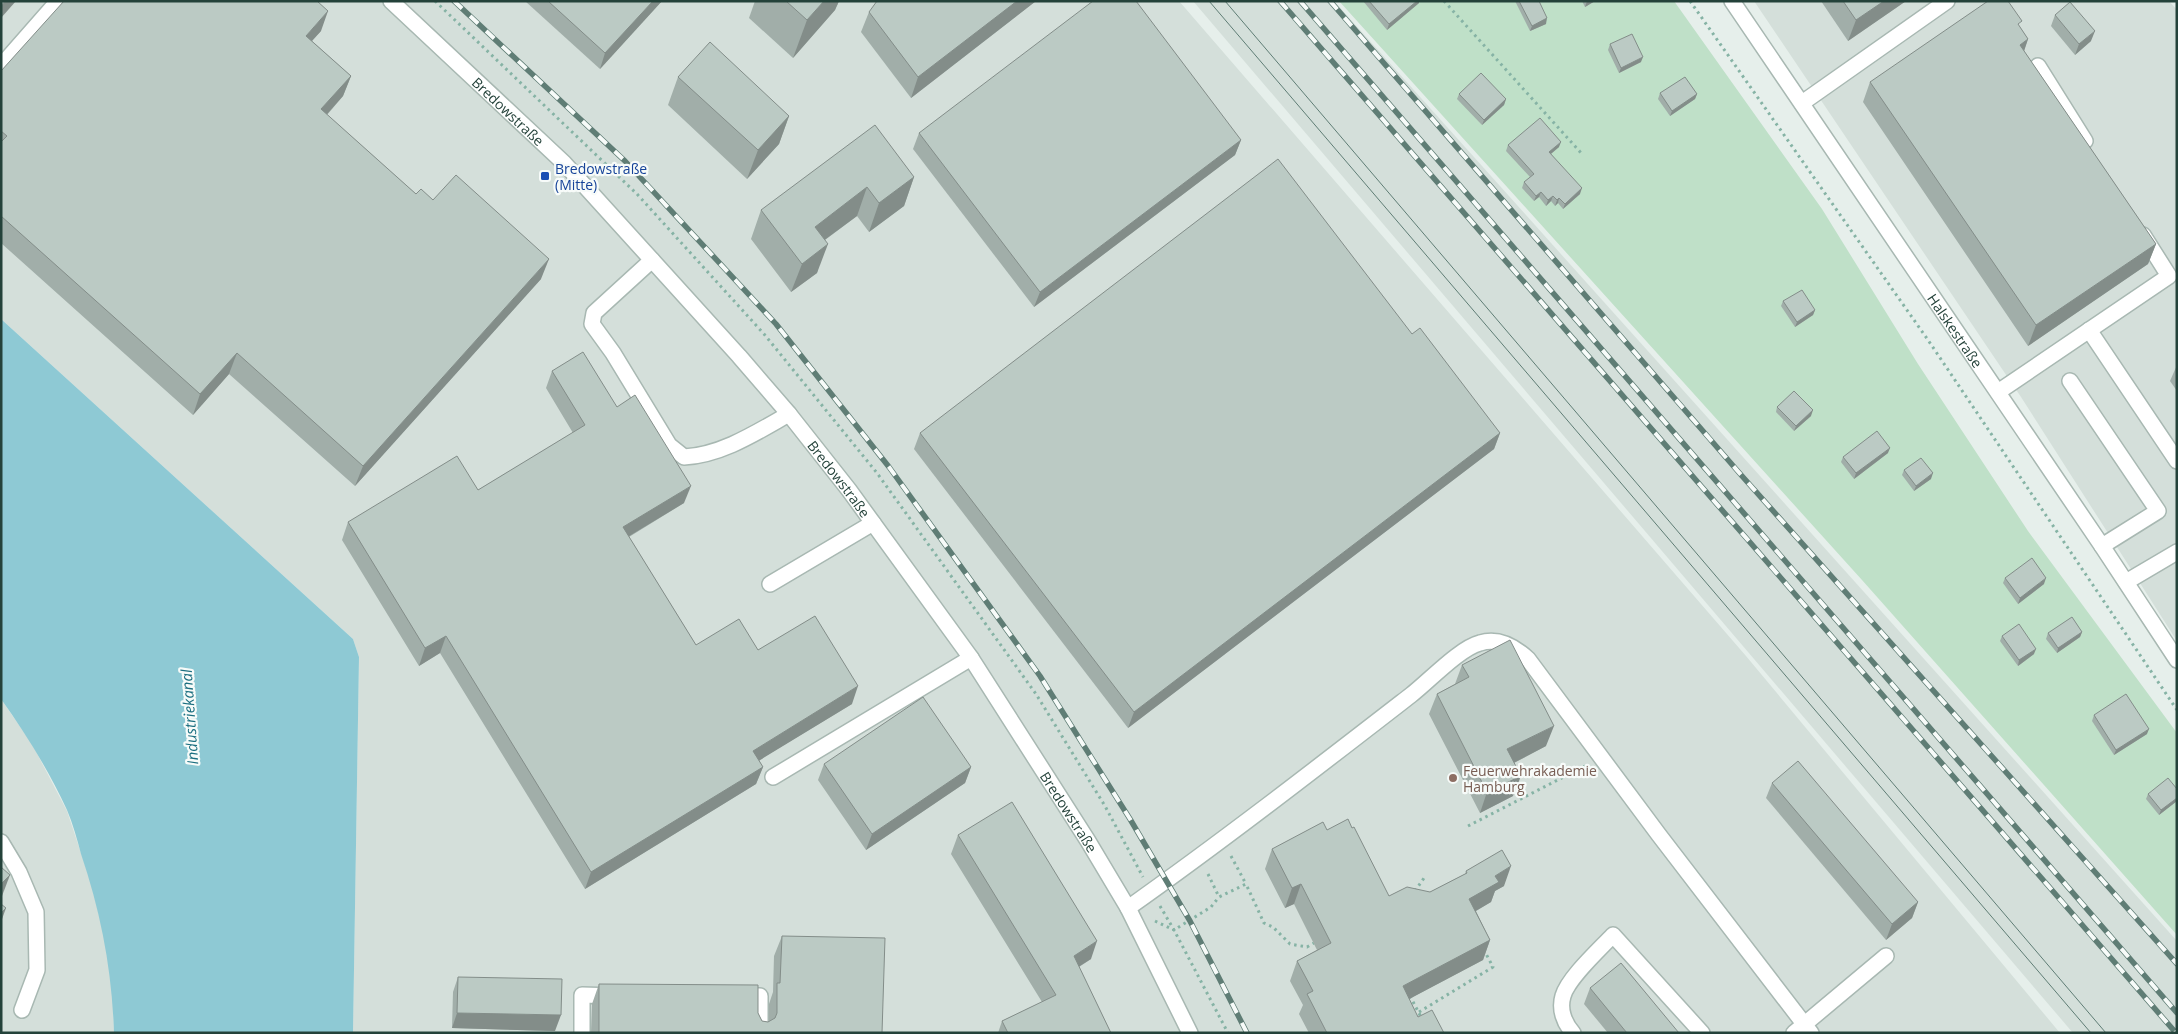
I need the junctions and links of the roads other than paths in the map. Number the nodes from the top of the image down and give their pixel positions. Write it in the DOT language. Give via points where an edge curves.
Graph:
graph roads {
  1 [pos="58,1"];
  2 [pos="390,1"];
  3 [pos="1732,1"];
  4 [pos="1947,1"];
  5 [pos="1,66"];
  6 [pos="2038,66"];
  7 [pos="1802,103"];
  8 [pos="2090,150"];
  9 [pos="2138,226"];
  10 [pos="652,260"];
  11 [pos="2173,282"];
  12 [pos="2089,330"];
  13 [pos="2070,381"];
  14 [pos="1998,392"];
  15 [pos="789,414"];
  16 [pos="2177,461"];
  17 [pos="874,523"];
  18 [pos="2102,546"];
  19 [pos="2177,552"];
  20 [pos="2126,582"];
  21 [pos="770,584"];
  22 [pos="971,658"];
  23 [pos="2177,660"];
  24 [pos="773,777"];
  25 [pos="1,842"];
  26 [pos="1128,908"];
  27 [pos="1886,956"];
  28 [pos="632,996"];
  29 [pos="721,996"];
  30 [pos="22,1010"];
  31 [pos="1803,1030"];
  32 [pos="582,1033"];
  33 [pos="760,1033"];
  34 [pos="1190,1033"];
  35 [pos="1573,1033"];
  36 [pos="1702,1033"];
  1 -- 5 [label="street"];
  2 -- 10 [label="street, Bredowstraße" via="564,163"];
  3 -- 7 [label="street, Halskestraße"];
  4 -- 7 [label="street"];
  6 -- 8 [label="street"];
  7 -- 14 [label="street, Halskestraße"];
  9 -- 11 [label="street"];
  10 -- 15 [label="street, Bredowstraße"];
  10 -- 15 [label="street" via="594,312 592,324 669,444 684,457 696,456 749,438"];
  11 -- 12 [label="street"];
  12 -- 14 [label="street"];
  12 -- 16 [label="street"];
  13 -- 18 [label="street" via="2158,511"];
  14 -- 18 [label="street, Halskestraße"];
  15 -- 17 [label="street, Bredowstraße"];
  17 -- 21 [label="street"];
  17 -- 22 [label="street, Bredowstraße"];
  18 -- 20 [label="street, Halskestraße"];
  19 -- 20 [label="street"];
  20 -- 23 [label="street, Halskestraße"];
  22 -- 24 [label="street"];
  22 -- 26 [label="street, Bredowstraße"];
  25 -- 30 [label="street" via="19,872 36,912 37,970"];
  26 -- 31 [label="street" via="1223,840 1412,695 1469,647 1481,642 1505,643 1528,659"];
  26 -- 34 [label="street, Bredowstraße"];
  27 -- 31 [label="street"];
  28 -- 32 [label="street" via="582,996"];
  29 -- 33 [label="street" via="760,996"];
  35 -- 36 [label="street" via="1562,1013 1563,996 1575,976 1613,934"];
}
